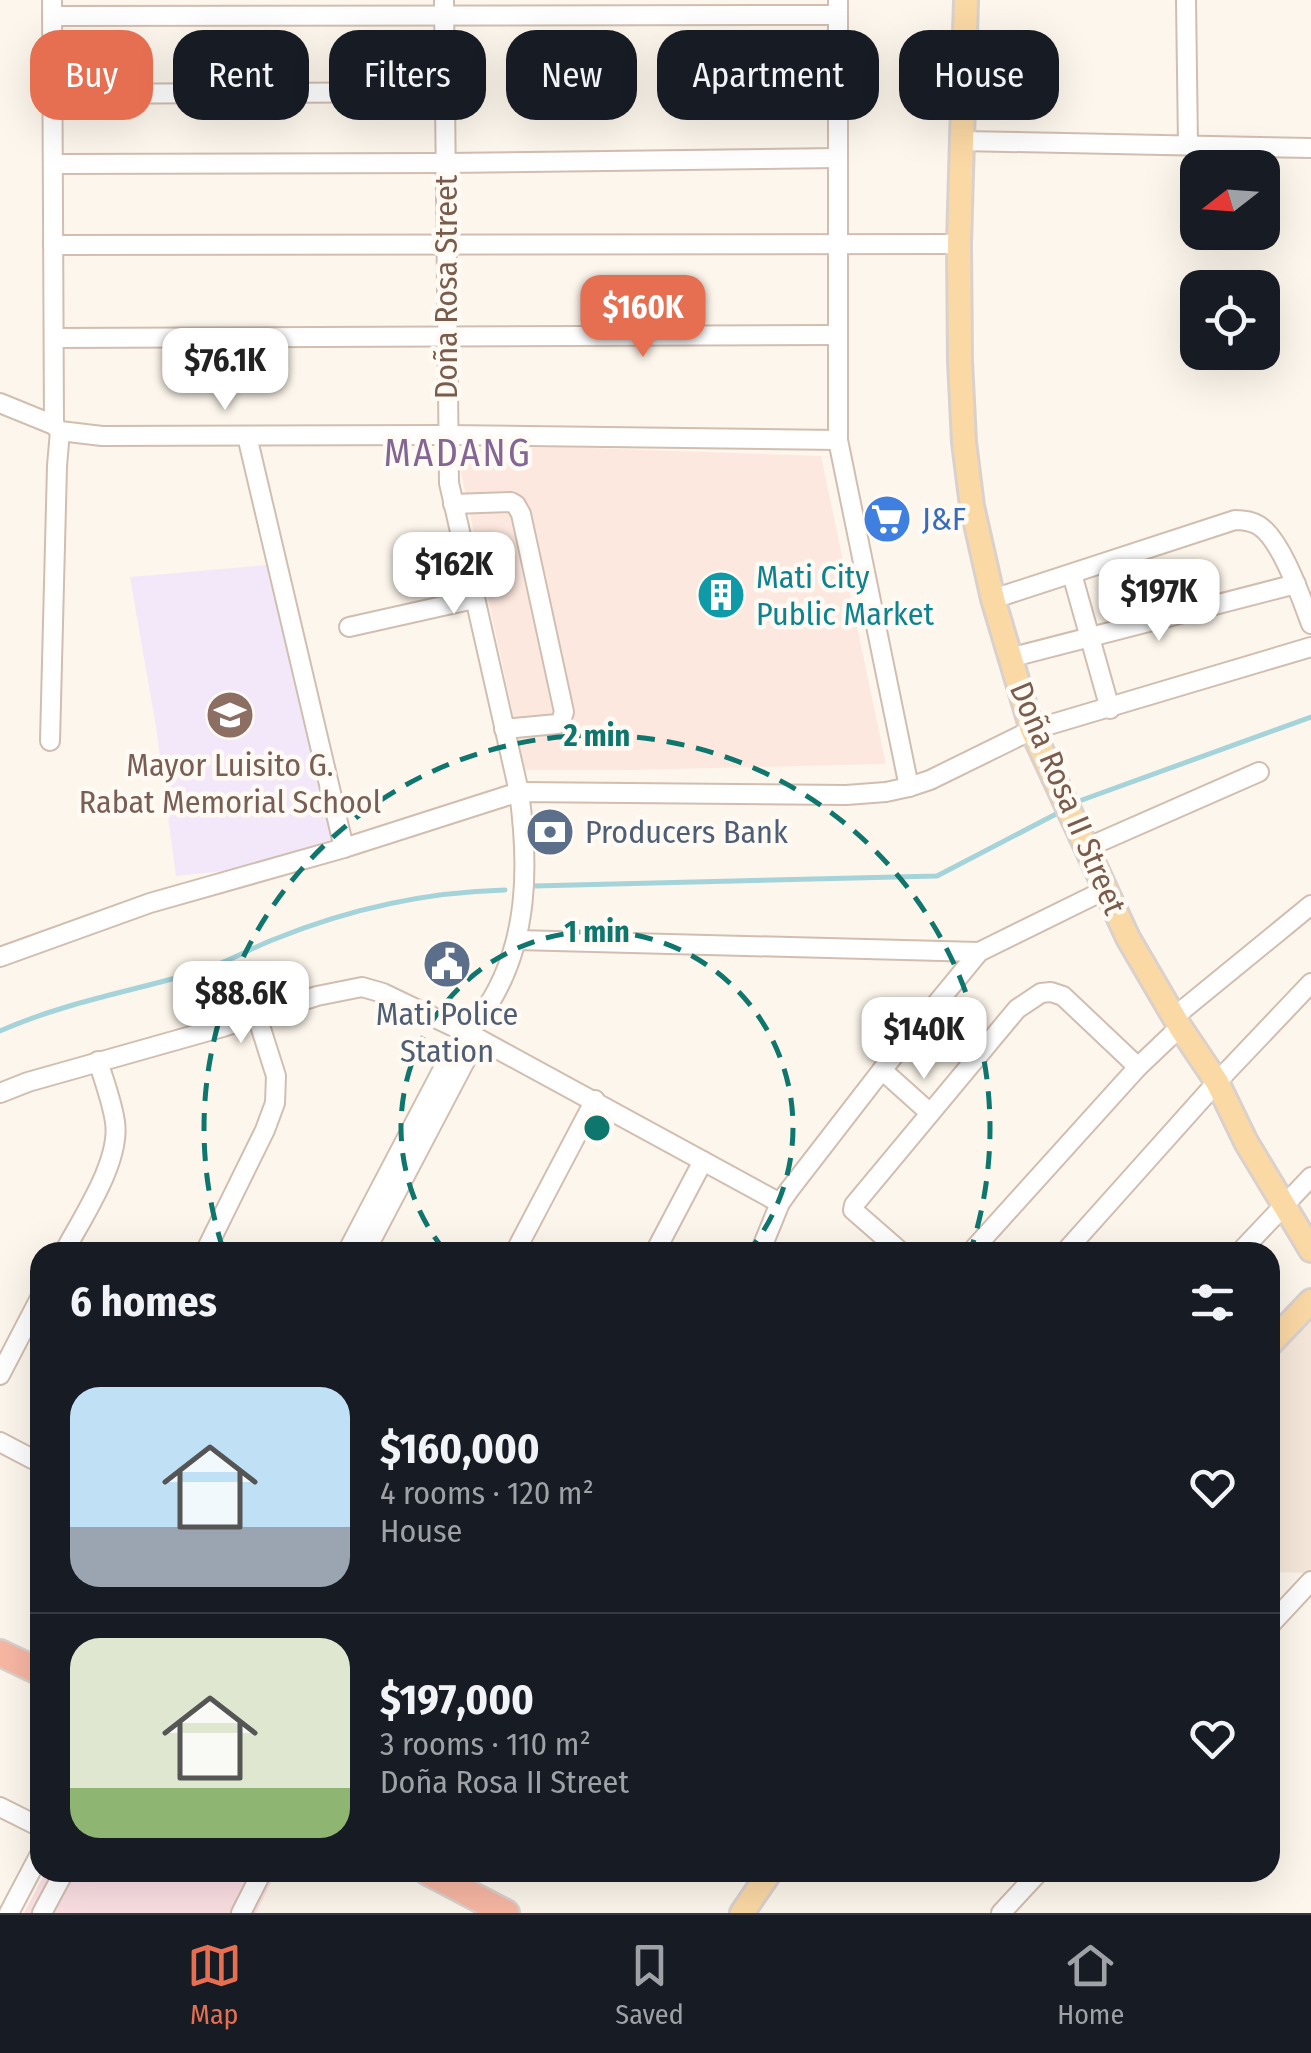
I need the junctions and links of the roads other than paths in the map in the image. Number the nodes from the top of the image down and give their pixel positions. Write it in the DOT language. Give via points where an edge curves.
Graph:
graph roads {
  1 [pos="966,0"];
  2 [pos="1186,0"];
  3 [pos="52,8"];
  4 [pos="444,8"];
  5 [pos="838,8"];
  6 [pos="153,93"];
  7 [pos="329,93"];
  8 [pos="52,120"];
  9 [pos="445,120"];
  10 [pos="962,141"];
  11 [pos="1188,145"];
  12 [pos="1311,148"];
  13 [pos="838,158"];
  14 [pos="446,163"];
  15 [pos="53,164"];
  16 [pos="838,244"];
  17 [pos="959,244"];
  18 [pos="53,245"];
  19 [pos="446,246"];
  20 [pos="838,335"];
  21 [pos="54,338"];
  22 [pos="447,338"];
  23 [pos="0,403"];
  24 [pos="57,428"];
  25 [pos="447,435"];
  26 [pos="247,436"];
  27 [pos="838,440"];
  28 [pos="452,504"];
  29 [pos="1072,574"];
  30 [pos="1296,584"];
  31 [pos="474,599"];
  32 [pos="993,600"];
  33 [pos="1311,624"];
  34 [pos="349,626"];
  35 [pos="1090,637"];
  36 [pos="1311,647"];
  37 [pos="1009,658"];
  38 [pos="1110,708"];
  39 [pos="504,729"];
  40 [pos="1032,730"];
  41 [pos="50,741"];
  42 [pos="1259,772"];
  43 [pos="910,787"];
  44 [pos="519,792"];
  45 [pos="344,848"];
  46 [pos="1086,848"];
  47 [pos="1107,890"];
  48 [pos="1311,904"];
  49 [pos="517,940"];
  50 [pos="979,952"];
  51 [pos="0,957"];
  52 [pos="1311,982"];
  53 [pos="257,1016"];
  54 [pos="1177,1022"];
  55 [pos="470,1034"];
  56 [pos="98,1061"];
  57 [pos="1138,1068"];
  58 [pos="882,1070"];
  59 [pos="1217,1082"];
  60 [pos="0,1093"];
  61 [pos="596,1100"];
  62 [pos="930,1113"];
  63 [pos="702,1161"];
  64 [pos="1311,1177"];
  65 [pos="780,1203"];
  66 [pos="1285,1205"];
  67 [pos="69,1242"];
  68 [pos="213,1242"];
  69 [pos="352,1242"];
  70 [pos="370,1242"];
  71 [pos="520,1242"];
  72 [pos="660,1242"];
  73 [pos="764,1242"];
  74 [pos="890,1242"];
  75 [pos="980,1242"];
  76 [pos="1074,1242"];
  77 [pos="1250,1242"];
  78 [pos="1311,1250"];
  79 [pos="1311,1302"];
  80 [pos="30,1317"];
  81 [pos="1280,1334"];
  82 [pos="0,1375"];
  83 [pos="0,1442"];
  84 [pos="30,1458"];
  85 [pos="1311,1581"];
  86 [pos="1280,1614"];
  87 [pos="0,1653"];
  88 [pos="30,1667"];
  89 [pos="0,1807"];
  90 [pos="30,1822"];
  91 [pos="30,1873"];
  92 [pos="59,1882"];
  93 [pos="257,1882"];
  94 [pos="445,1882"];
  95 [pos="763,1882"];
  96 [pos="1030,1882"];
  97 [pos="491,1910"];
  98 [pos="9,1913"];
  99 [pos="42,1913"];
  100 [pos="241,1913"];
  101 [pos="742,1913"];
  102 [pos="1001,1913"];
  1 -- 10 [label="main road, Doña Rosa II Street"];
  2 -- 11 [label="street"];
  3 -- 4 [label="street"];
  4 -- 5 [label="street"];
  5 -- 13 [label="street"];
  6 -- 7 [label="street"];
  8 -- 15 [label="street"];
  9 -- 14 [label="street, Doña Rosa Street"];
  10 -- 11 [label="street"];
  10 -- 17 [label="main road, Doña Rosa II Street"];
  11 -- 12 [label="street"];
  13 -- 14 [label="street"];
  13 -- 16 [label="street"];
  14 -- 15 [label="street"];
  14 -- 19 [label="street, Doña Rosa Street"];
  15 -- 18 [label="street"];
  16 -- 17 [label="street"];
  16 -- 19 [label="street"];
  16 -- 20 [label="street"];
  17 -- 32 [label="main road, Doña Rosa II Street" via="964,442"];
  18 -- 19 [label="street"];
  18 -- 21 [label="street"];
  19 -- 22 [label="street, Doña Rosa Street"];
  20 -- 22 [label="street"];
  20 -- 27 [label="street"];
  21 -- 22 [label="street"];
  21 -- 24 [label="street"];
  22 -- 25 [label="street, Doña Rosa Street"];
  23 -- 24 [label="street"];
  24 -- 26 [label="street" via="102,436"];
  24 -- 41 [label="street"];
  25 -- 26 [label="street"];
  25 -- 27 [label="street"];
  25 -- 28 [label="street, Doña Rosa Street"];
  26 -- 45 [label="street"];
  27 -- 43 [label="street"];
  28 -- 31 [label="street, Doña Rosa Street"];
  28 -- 39 [label="street" via="512,502 521,514 564,712 556,724"];
  29 -- 30 [label="street" via="1247,520 1266,532"];
  29 -- 32 [label="street"];
  29 -- 35 [label="street"];
  30 -- 33 [label="street"];
  30 -- 35 [label="street"];
  31 -- 34 [label="street"];
  31 -- 39 [label="street, Doña Rosa Street"];
  32 -- 37 [label="main road, Doña Rosa II Street"];
  35 -- 37 [label="street"];
  35 -- 38 [label="street"];
  36 -- 38 [label="street"];
  37 -- 40 [label="main road, Doña Rosa II Street"];
  38 -- 40 [label="street"];
  39 -- 44 [label="street, Doña Rosa Street"];
  40 -- 43 [label="street"];
  40 -- 46 [label="main road, Doña Rosa II Street"];
  42 -- 46 [label="street"];
  43 -- 44 [label="street" via="846,794"];
  44 -- 45 [label="street"];
  44 -- 49 [label="street, Doña Rosa Street" via="524,888"];
  45 -- 51 [label="street" via="150,903"];
  46 -- 47 [label="main road, Doña Rosa II Street"];
  47 -- 50 [label="street"];
  47 -- 54 [label="main road, Doña Rosa II Street"];
  48 -- 54 [label="street"];
  49 -- 50 [label="street"];
  49 -- 55 [label="street, Doña Rosa Street"];
  50 -- 58 [label="street"];
  52 -- 59 [label="street"];
  53 -- 55 [label="street" via="362,987"];
  53 -- 56 [label="street"];
  53 -- 68 [label="street" via="276,1076 275,1103"];
  54 -- 57 [label="street"];
  54 -- 59 [label="main road, Doña Rosa II Street"];
  55 -- 61 [label="street"];
  55 -- 69 [label="street, Doña Rosa Street" via="457,1042"];
  55 -- 70 [label="street, Doña Rosa Street" via="471,1050"];
  56 -- 60 [label="street"];
  56 -- 67 [label="street" via="115,1144"];
  57 -- 62 [label="street" via="1062,996 1042,992 1017,1009"];
  57 -- 75 [label="street"];
  58 -- 62 [label="street"];
  58 -- 65 [label="street"];
  59 -- 66 [label="main road, Doña Rosa II Street"];
  59 -- 76 [label="street"];
  61 -- 63 [label="street"];
  61 -- 71 [label="street"];
  62 -- 74 [label="street" via="853,1210"];
  63 -- 65 [label="street"];
  63 -- 72 [label="street"];
  64 -- 66 [label="street"];
  65 -- 73 [label="street"];
  66 -- 77 [label="street"];
  66 -- 78 [label="main road, Doña Rosa II Street"];
  79 -- 81 [label="main road"];
  80 -- 82 [label="street"];
  83 -- 84 [label="street"];
  85 -- 86 [label="street"];
  87 -- 88 [label="highway"];
  89 -- 90 [label="street"];
  91 -- 98 [label="street"];
  92 -- 99 [label="street"];
  93 -- 100 [label="street"];
  94 -- 97 [label="highway"];
  95 -- 101 [label="main road"];
  96 -- 102 [label="street"];
}
